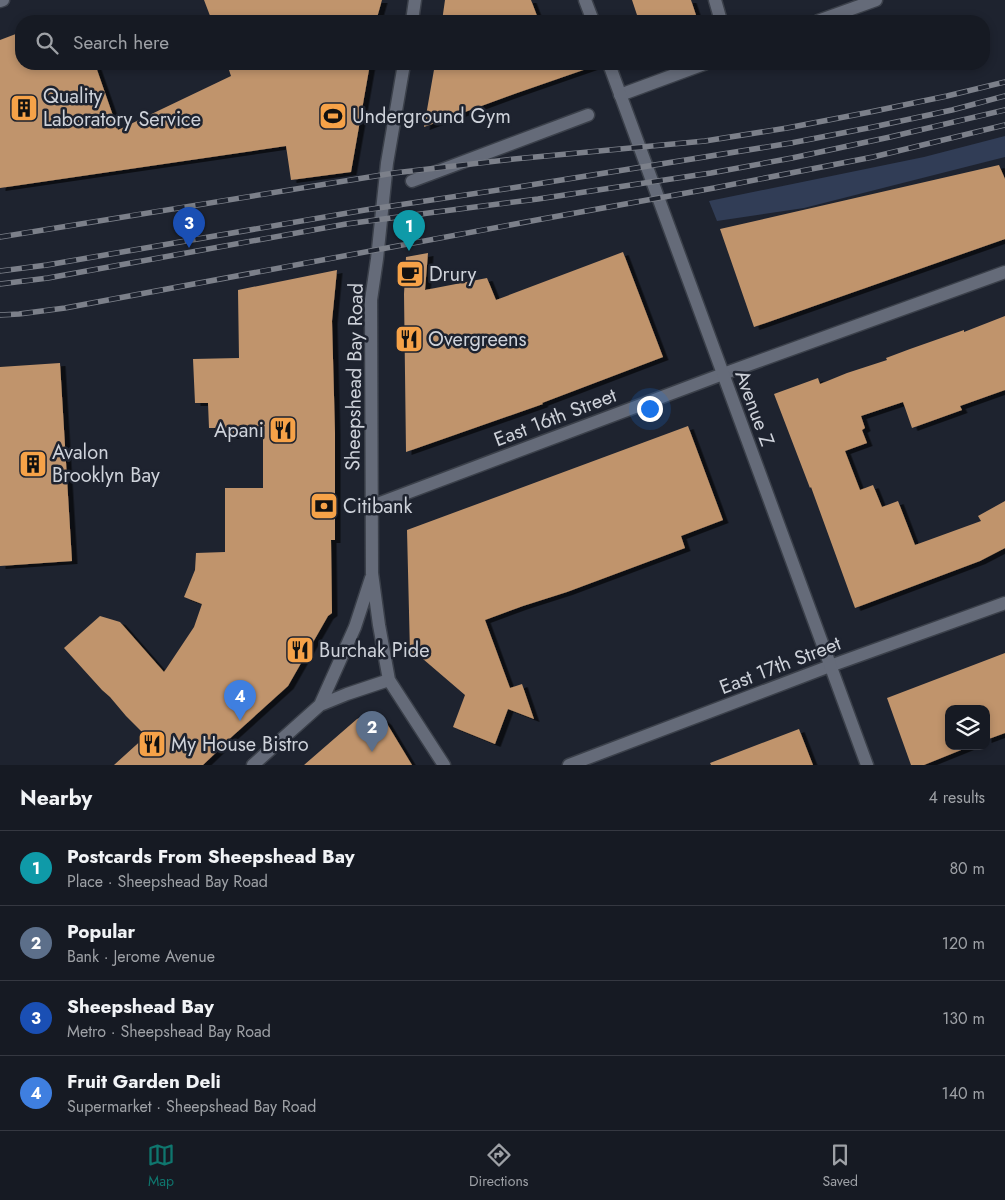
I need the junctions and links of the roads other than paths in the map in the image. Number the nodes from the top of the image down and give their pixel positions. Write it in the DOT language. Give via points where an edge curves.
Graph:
graph roads {
  1 [pos="416,0"];
  2 [pos="585,0"];
  3 [pos="715,0"];
  4 [pos="876,0"];
  5 [pos="413,15"];
  6 [pos="591,15"];
  7 [pos="719,15"];
  8 [pos="835,15"];
  9 [pos="403,70"];
  10 [pos="611,70"];
  11 [pos="688,70"];
  12 [pos="620,95"];
  13 [pos="588,115"];
  14 [pos="412,181"];
  15 [pos="1005,272"];
  16 [pos="722,374"];
  17 [pos="372,506"];
  18 [pos="372,573"];
  19 [pos="1005,603"];
  20 [pos="830,666"];
  21 [pos="389,680"];
  22 [pos="320,705"];
  23 [pos="253,765"];
  24 [pos="444,765"];
  25 [pos="569,765"];
  26 [pos="866,765"];
  1 -- 5 [label="street"];
  2 -- 6 [label="street"];
  3 -- 7 [label="street"];
  4 -- 8 [label="street"];
  9 -- 17 [label="street, Sheepshead Bay Road" via="387,163 371,300"];
  10 -- 12 [label="street, Avenue Z"];
  11 -- 12 [label="street"];
  12 -- 16 [label="street, Avenue Z"];
  13 -- 14 [label="street"];
  15 -- 16 [label="street, East 16th Street"];
  16 -- 17 [label="street, East 16th Street"];
  16 -- 20 [label="street, Avenue Z"];
  17 -- 18 [label="street, Sheepshead Bay Road"];
  18 -- 21 [label="street, Sheepshead Bay Road"];
  18 -- 22 [label="street, Sheepshead Bay Road" via="355,627"];
  19 -- 20 [label="street, East 17th Street"];
  20 -- 25 [label="street, East 17th Street"];
  20 -- 26 [label="street, Avenue Z"];
  21 -- 22 [label="street, Sheepshead Bay Road"];
  21 -- 24 [label="street"];
  22 -- 23 [label="street, Sheepshead Bay Road"];
}
